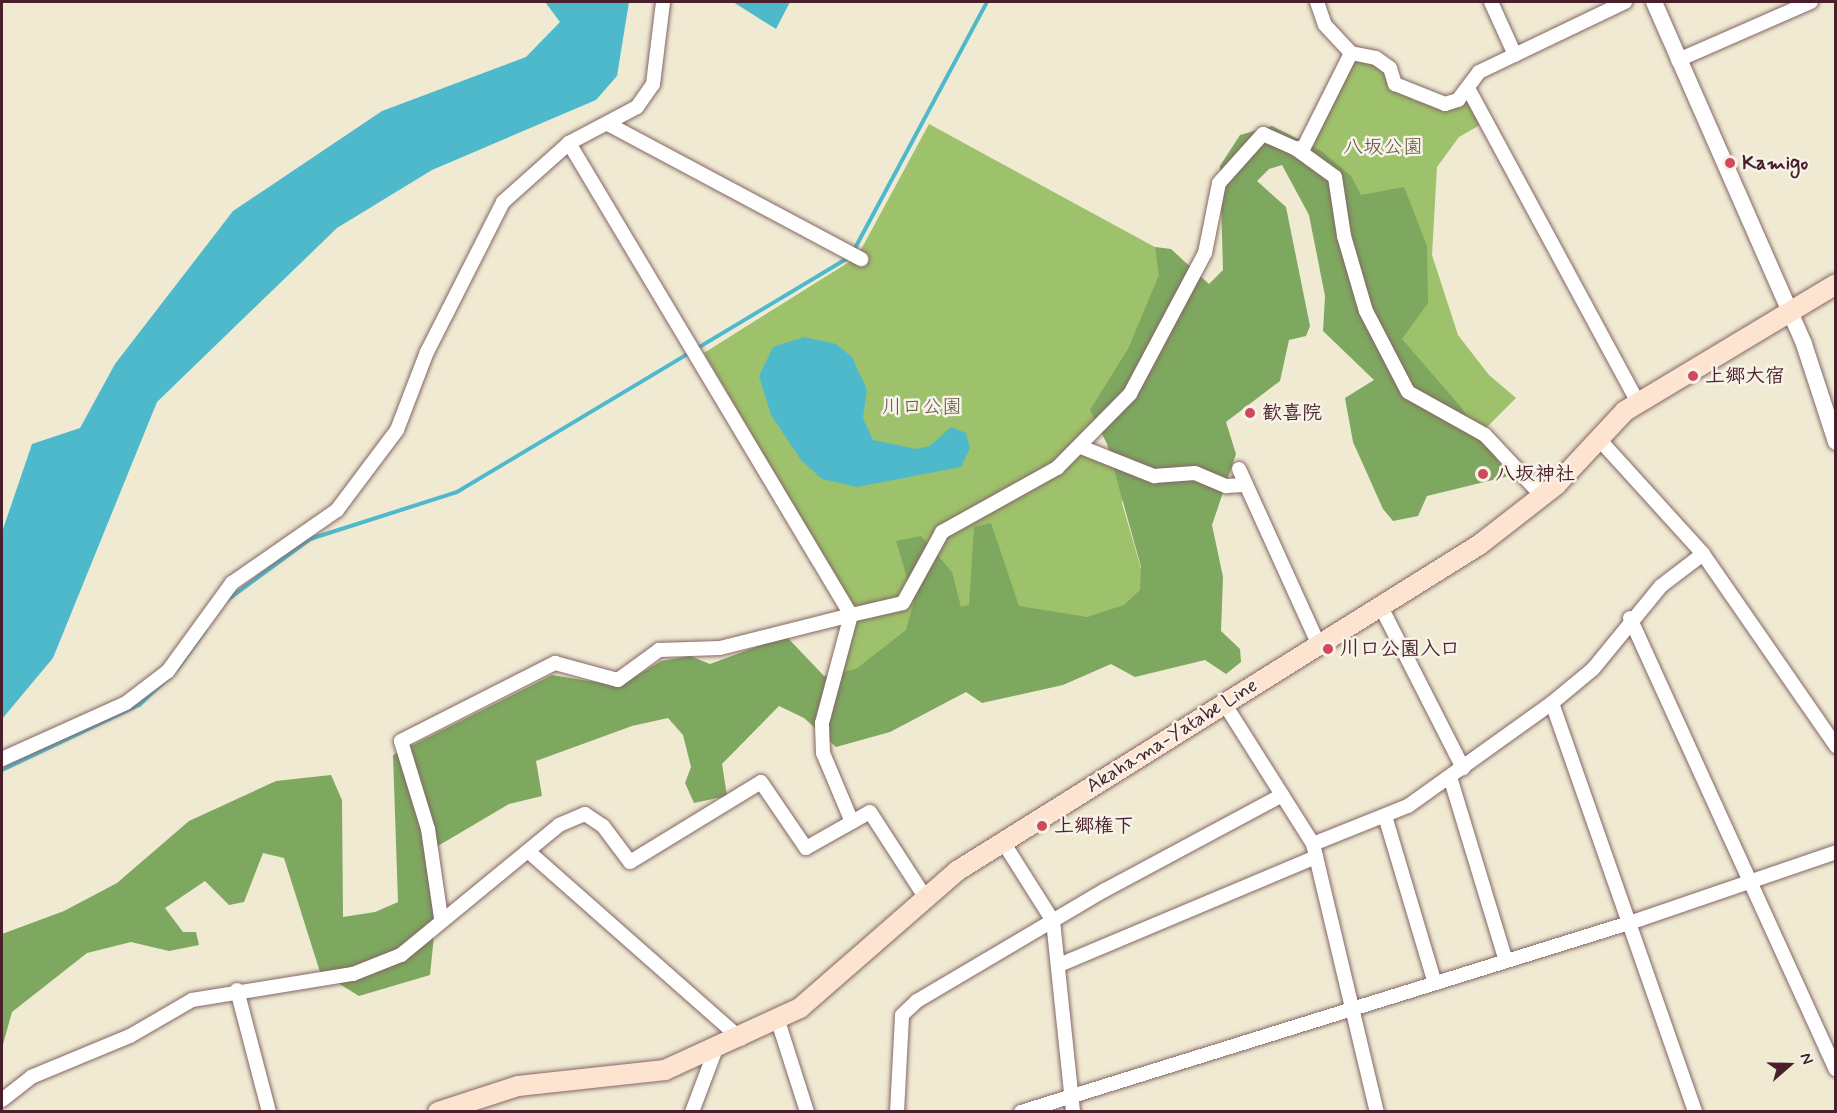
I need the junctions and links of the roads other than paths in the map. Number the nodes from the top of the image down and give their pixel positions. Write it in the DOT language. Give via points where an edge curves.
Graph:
graph roads {
  1 [pos="663,2"];
  2 [pos="1317,2"];
  3 [pos="1491,2"];
  4 [pos="1625,2"];
  5 [pos="1654,2"];
  6 [pos="1810,2"];
  7 [pos="1351,53"];
  8 [pos="1515,55"];
  9 [pos="1678,60"];
  10 [pos="1469,90"];
  11 [pos="610,125"];
  12 [pos="569,143"];
  13 [pos="1295,148"];
  14 [pos="861,259"];
  15 [pos="1836,284"];
  16 [pos="1788,312"];
  17 [pos="1638,402"];
  18 [pos="1598,438"];
  19 [pos="1836,442"];
  20 [pos="1081,447"];
  21 [pos="1239,469"];
  22 [pos="1244,485"];
  23 [pos="1543,497"];
  24 [pos="1703,554"];
  25 [pos="1381,607"];
  26 [pos="851,615"];
  27 [pos="1630,618"];
  28 [pos="1319,645"];
  29 [pos="1224,703"];
  30 [pos="1552,703"];
  31 [pos="1836,746"];
  32 [pos="2,759"];
  33 [pos="1463,768"];
  34 [pos="1450,777"];
  35 [pos="1282,795"];
  36 [pos="1385,816"];
  37 [pos="852,822"];
  38 [pos="1003,842"];
  39 [pos="1314,850"];
  40 [pos="1836,852"];
  41 [pos="530,853"];
  42 [pos="1748,884"];
  43 [pos="925,897"];
  44 [pos="441,918"];
  45 [pos="1053,921"];
  46 [pos="1629,923"];
  47 [pos="1505,958"];
  48 [pos="1059,965"];
  49 [pos="1434,980"];
  50 [pos="237,990"];
  51 [pos="1353,1006"];
  52 [pos="778,1021"];
  53 [pos="741,1039"];
  54 [pos="715,1051"];
  55 [pos="1836,1069"];
  56 [pos="1073,1095"];
  57 [pos="2,1100"];
  58 [pos="269,1112"];
  59 [pos="438,1112"];
  60 [pos="692,1112"];
  61 [pos="807,1112"];
  62 [pos="897,1112"];
  63 [pos="1021,1112"];
  64 [pos="1073,1112"];
  65 [pos="1377,1112"];
  66 [pos="1695,1112"];
  1 -- 11 [label="street" via="653,84 637,107"];
  2 -- 7 [label="street" via="1325,25"];
  3 -- 8 [label="street"];
  4 -- 8 [label="street"];
  5 -- 9 [label="street"];
  6 -- 9 [label="street"];
  7 -- 10 [label="street" via="1376,58 1390,68 1395,84 1431,102 1458,100"];
  7 -- 13 [label="street" via="1304,147"];
  8 -- 10 [label="street" via="1479,72"];
  9 -- 16 [label="street"];
  10 -- 17 [label="street"];
  11 -- 12 [label="street"];
  11 -- 14 [label="street"];
  12 -- 26 [label="street"];
  12 -- 32 [label="street" via="503,202 427,352 397,430 337,510 232,583 168,671 126,703"];
  13 -- 20 [label="street" via="1263,134 1219,183 1197,270 1130,394"];
  13 -- 23 [label="street" via="1335,177 1344,236 1366,311 1408,392 1485,435"];
  15 -- 16 [label="main road, Akahama-Yatabe Line"];
  16 -- 17 [label="main road, Akahama-Yatabe Line"];
  16 -- 19 [label="street" via="1818,380"];
  17 -- 18 [label="main road, Akahama-Yatabe Line"];
  18 -- 23 [label="main road, Akahama-Yatabe Line"];
  18 -- 24 [label="street"];
  20 -- 22 [label="street" via="1154,476 1195,473 1226,486"];
  20 -- 26 [label="street" via="1057,468 942,532 903,603"];
  21 -- 22 [label="street"];
  22 -- 28 [label="street"];
  23 -- 25 [label="main road, Akahama-Yatabe Line"];
  24 -- 27 [label="street"];
  24 -- 31 [label="street"];
  25 -- 28 [label="main road, Akahama-Yatabe Line"];
  25 -- 33 [label="street"];
  26 -- 37 [label="street" via="822,723 823,753"];
  26 -- 44 [label="street" via="720,648 659,650 618,680 555,663 401,741 429,829"];
  27 -- 30 [label="street" via="1593,669"];
  27 -- 42 [label="street"];
  28 -- 29 [label="main road, Akahama-Yatabe Line"];
  29 -- 35 [label="street"];
  29 -- 38 [label="main road, Akahama-Yatabe Line"];
  30 -- 33 [label="street"];
  30 -- 46 [label="street"];
  33 -- 34 [label="street"];
  34 -- 36 [label="street"];
  34 -- 47 [label="street"];
  35 -- 39 [label="street"];
  35 -- 45 [label="street"];
  36 -- 39 [label="street"];
  36 -- 49 [label="street"];
  37 -- 41 [label="street" via="806,848 761,782 630,862 603,826 585,814 559,825"];
  37 -- 43 [label="street" via="870,812"];
  38 -- 43 [label="main road, Akahama-Yatabe Line"];
  38 -- 45 [label="street"];
  39 -- 48 [label="street"];
  39 -- 51 [label="street"];
  40 -- 42 [label="street"];
  41 -- 44 [label="street"];
  41 -- 53 [label="street"];
  42 -- 46 [label="street"];
  42 -- 55 [label="street"];
  43 -- 52 [label="main road, Akahama-Yatabe Line" via="826,989"];
  44 -- 50 [label="street" via="401,955 353,974"];
  45 -- 48 [label="street"];
  45 -- 62 [label="street" via="917,1001 902,1015"];
  46 -- 47 [label="street"];
  46 -- 66 [label="street"];
  47 -- 49 [label="street"];
  48 -- 56 [label="street"];
  49 -- 51 [label="street"];
  50 -- 57 [label="street" via="192,1000 130,1036 31,1077"];
  50 -- 58 [label="street"];
  51 -- 56 [label="street"];
  51 -- 65 [label="street"];
  52 -- 53 [label="main road, Akahama-Yatabe Line"];
  52 -- 61 [label="street"];
  53 -- 54 [label="main road, Akahama-Yatabe Line"];
  54 -- 59 [label="main road, Akahama-Yatabe Line" via="665,1070 518,1086"];
  54 -- 60 [label="street"];
  56 -- 63 [label="street"];
  56 -- 64 [label="street"];
}
